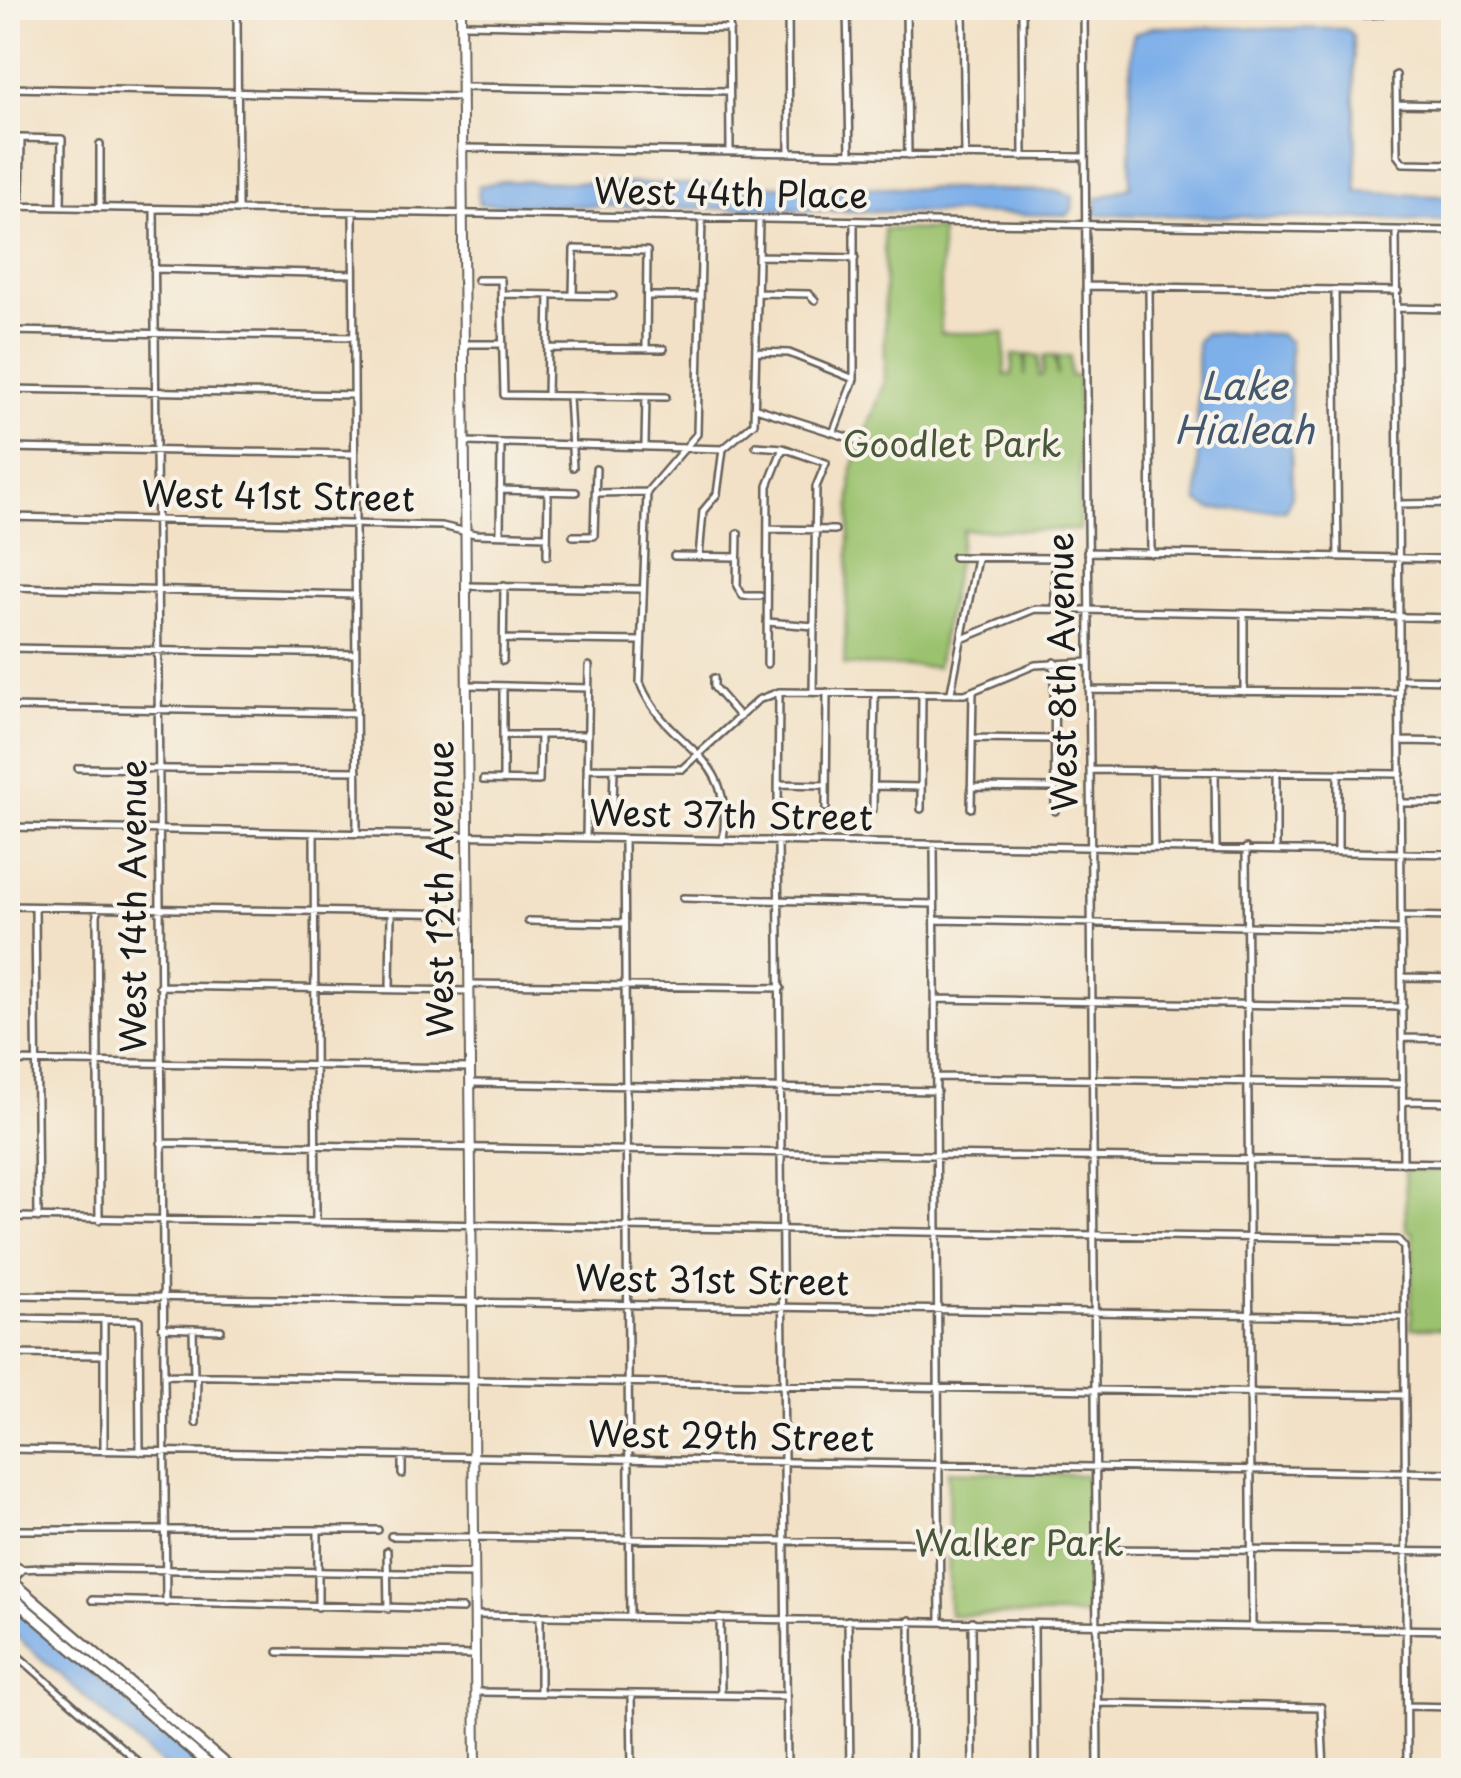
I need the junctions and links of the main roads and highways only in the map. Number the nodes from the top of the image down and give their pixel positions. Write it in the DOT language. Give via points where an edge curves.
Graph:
graph roads {
  1 [pos="462,8"];
  2 [pos="10,1581"];
  3 [pos="8,1594"];
  4 [pos="215,1770"];
  5 [pos="232,1770"];
  6 [pos="476,1770"];
  1 -- 6 [label="main road, West 12th Avenue"];
  2 -- 5 [label="highway"];
  3 -- 4 [label="highway"];
}
